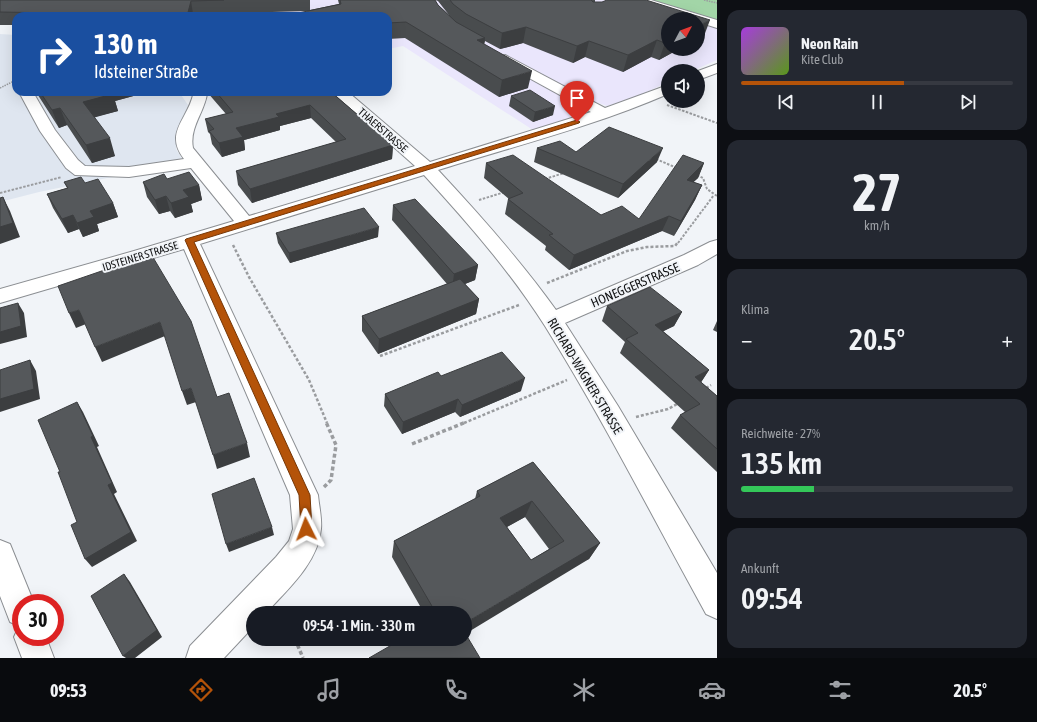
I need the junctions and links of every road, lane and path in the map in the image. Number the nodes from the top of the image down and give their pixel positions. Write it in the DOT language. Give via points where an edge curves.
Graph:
graph roads {
  1 [pos="639,0"];
  2 [pos="704,0"];
  3 [pos="717,3"];
  4 [pos="717,24"];
  5 [pos="493,52"];
  6 [pos="717,68"];
  7 [pos="705,73"];
  8 [pos="12,82"];
  9 [pos="0,88"];
  10 [pos="661,92"];
  11 [pos="28,96"];
  12 [pos="200,96"];
  13 [pos="344,96"];
  14 [pos="647,98"];
  15 [pos="604,114"];
  16 [pos="717,123"];
  17 [pos="653,158"];
  18 [pos="196,162"];
  19 [pos="427,168"];
  20 [pos="682,169"];
  21 [pos="82,171"];
  22 [pos="571,171"];
  23 [pos="696,175"];
  24 [pos="542,180"];
  25 [pos="505,192"];
  26 [pos="0,193"];
  27 [pos="716,196"];
  28 [pos="461,206"];
  29 [pos="245,223"];
  30 [pos="225,229"];
  31 [pos="189,240"];
  32 [pos="717,246"];
  33 [pos="534,294"];
  34 [pos="0,296"];
  35 [pos="552,320"];
  36 [pos="380,356"];
  37 [pos="584,373"];
  38 [pos="711,385"];
  39 [pos="700,392"];
  40 [pos="680,402"];
  41 [pos="614,422"];
  42 [pos="412,444"];
  43 [pos="305,509"];
  44 [pos="0,554"];
  45 [pos="15,594"];
  46 [pos="717,603"];
  47 [pos="33,646"];
  48 [pos="298,646"];
  49 [pos="38,658"];
  50 [pos="202,658"];
  51 [pos="302,658"];
  1 -- 4 [label="street"];
  2 -- 3 [label="path"];
  5 -- 15 [label="street"];
  6 -- 7 [label="street"];
  8 -- 9 [label="path"];
  10 -- 14 [label="street, IDSTEINER STRASSE"];
  11 -- 21 [label="street" via="48,131 76,169"];
  12 -- 18 [label="street" via="183,138 186,150"];
  13 -- 19 [label="street, THAERSTRASSE"];
  14 -- 15 [label="street, IDSTEINER STRASSE"];
  14 -- 16 [label="path"];
  15 -- 19 [label="street, IDSTEINER STRASSE"];
  17 -- 20 [label="path"];
  18 -- 21 [label="street" via="129,172"];
  18 -- 29 [label="street"];
  19 -- 28 [label="street, RICHARD-WAGNER-STRASSE"];
  19 -- 29 [label="street, IDSTEINER STRASSE"];
  21 -- 26 [label="path"];
  22 -- 24 [label="path"];
  23 -- 27 [label="path" via="703,178 707,189"];
  25 -- 28 [label="path"];
  27 -- 33 [label="path" via="676,246 627,251"];
  28 -- 33 [label="street, RICHARD-WAGNER-STRASSE"];
  29 -- 30 [label="street, IDSTEINER STRASSE"];
  30 -- 31 [label="street, IDSTEINER STRASSE"];
  30 -- 43 [label="path" via="249,277 309,380 336,445 331,480"];
  31 -- 34 [label="street, IDSTEINER STRASSE" via="83,274"];
  31 -- 43 [label="street" via="304,495"];
  32 -- 35 [label="street, HONEGGERSTRASSE" via="684,263"];
  33 -- 35 [label="street, RICHARD-WAGNER-STRASSE"];
  33 -- 36 [label="path"];
  35 -- 37 [label="street, RICHARD-WAGNER-STRASSE"];
  37 -- 41 [label="street, RICHARD-WAGNER-STRASSE"];
  37 -- 42 [label="path"];
  38 -- 39 [label="path"];
  40 -- 41 [label="path" via="668,409"];
  41 -- 46 [label="street, RICHARD-WAGNER-STRASSE"];
  43 -- 50 [label="street" via="306,529 302,549"];
  44 -- 45 [label="street"];
  47 -- 49 [label="street"];
  48 -- 51 [label="path"];
}
